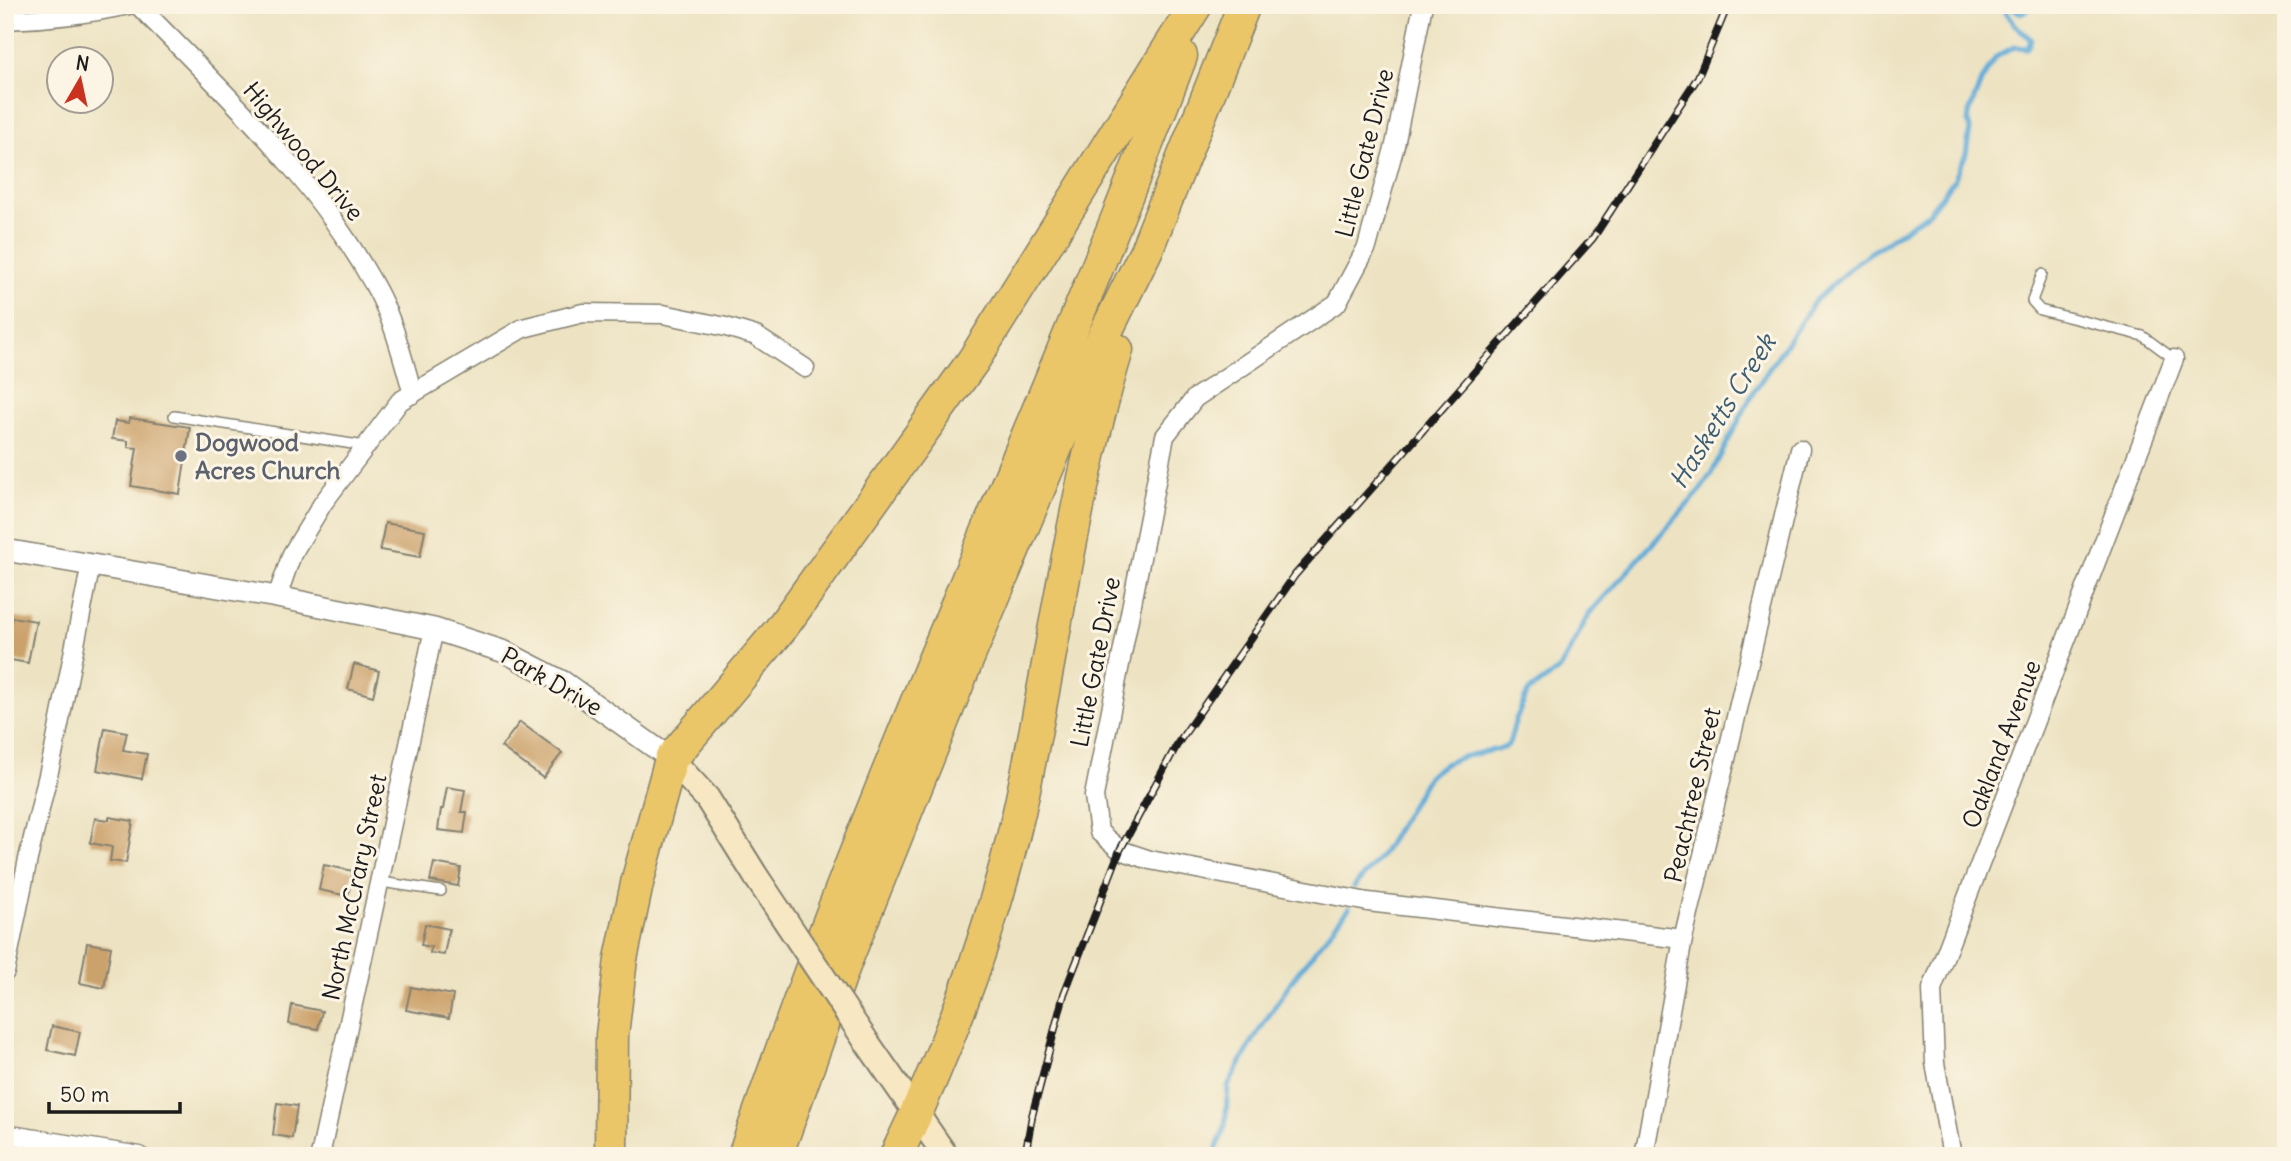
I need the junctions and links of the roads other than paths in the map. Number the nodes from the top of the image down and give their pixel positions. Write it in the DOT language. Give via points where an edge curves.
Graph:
graph roads {
  1 [pos="129,5"];
  2 [pos="138,5"];
  3 [pos="1198,5"];
  4 [pos="1244,5"];
  5 [pos="1423,5"];
  6 [pos="5,20"];
  7 [pos="1146,251"];
  8 [pos="2042,274"];
  9 [pos="2174,359"];
  10 [pos="806,368"];
  11 [pos="414,394"];
  12 [pos="174,416"];
  13 [pos="365,446"];
  14 [pos="1800,449"];
  15 [pos="5,550"];
  16 [pos="91,564"];
  17 [pos="277,597"];
  18 [pos="434,629"];
  19 [pos="671,759"];
  20 [pos="380,882"];
  21 [pos="441,891"];
  22 [pos="1683,939"];
  23 [pos="5,972"];
  24 [pos="916,1114"];
  25 [pos="5,1134"];
  26 [pos="140,1156"];
  27 [pos="320,1156"];
  28 [pos="611,1156"];
  29 [pos="744,1156"];
  30 [pos="776,1156"];
  31 [pos="896,1156"];
  32 [pos="946,1156"];
  33 [pos="1644,1156"];
  34 [pos="1952,1156"];
  1 -- 6 [label="street" via="90,14"];
  2 -- 11 [label="street, Highwood Drive" via="270,142 321,203 374,283"];
  3 -- 19 [label="highway" via="973,361 780,630"];
  3 -- 29 [label="highway" via="1119,217 840,893"];
  4 -- 7 [label="highway"];
  5 -- 22 [label="street, Little Gate Drive" via="1395,145 1367,247 1337,303 1195,398 1165,436 1094,796 1099,832 1121,850 1150,860 1355,899"];
  7 -- 24 [label="highway" via="1096,419 1018,813 979,955"];
  7 -- 30 [label="highway" via="1096,352 966,663 845,963"];
  8 -- 9 [label="lane" via="2032,301 2040,310 2143,336"];
  9 -- 34 [label="street, Oakland Avenue" via="1932,989 1935,1063"];
  10 -- 11 [label="street" via="756,336 726,327 663,314 583,313 523,328"];
  11 -- 13 [label="street" via="400,401"];
  12 -- 13 [label="lane"];
  13 -- 17 [label="street" via="292,554"];
  14 -- 22 [label="street, Peachtree Street"];
  15 -- 16 [label="street, Park Drive"];
  16 -- 17 [label="street, Park Drive"];
  16 -- 23 [label="street"];
  17 -- 18 [label="street, Park Drive"];
  18 -- 19 [label="street, Park Drive" via="505,652 563,682"];
  18 -- 20 [label="street, North McCrary Street"];
  19 -- 24 [label="main road, Park Drive, bridge" via="707,798"];
  19 -- 28 [label="highway" via="621,959 611,1035"];
  20 -- 21 [label="lane"];
  20 -- 27 [label="street, North McCrary Street"];
  22 -- 33 [label="street, Peachtree Street"];
  24 -- 31 [label="highway"];
  24 -- 32 [label="main road, Park Drive"];
  25 -- 26 [label="street"];
}
